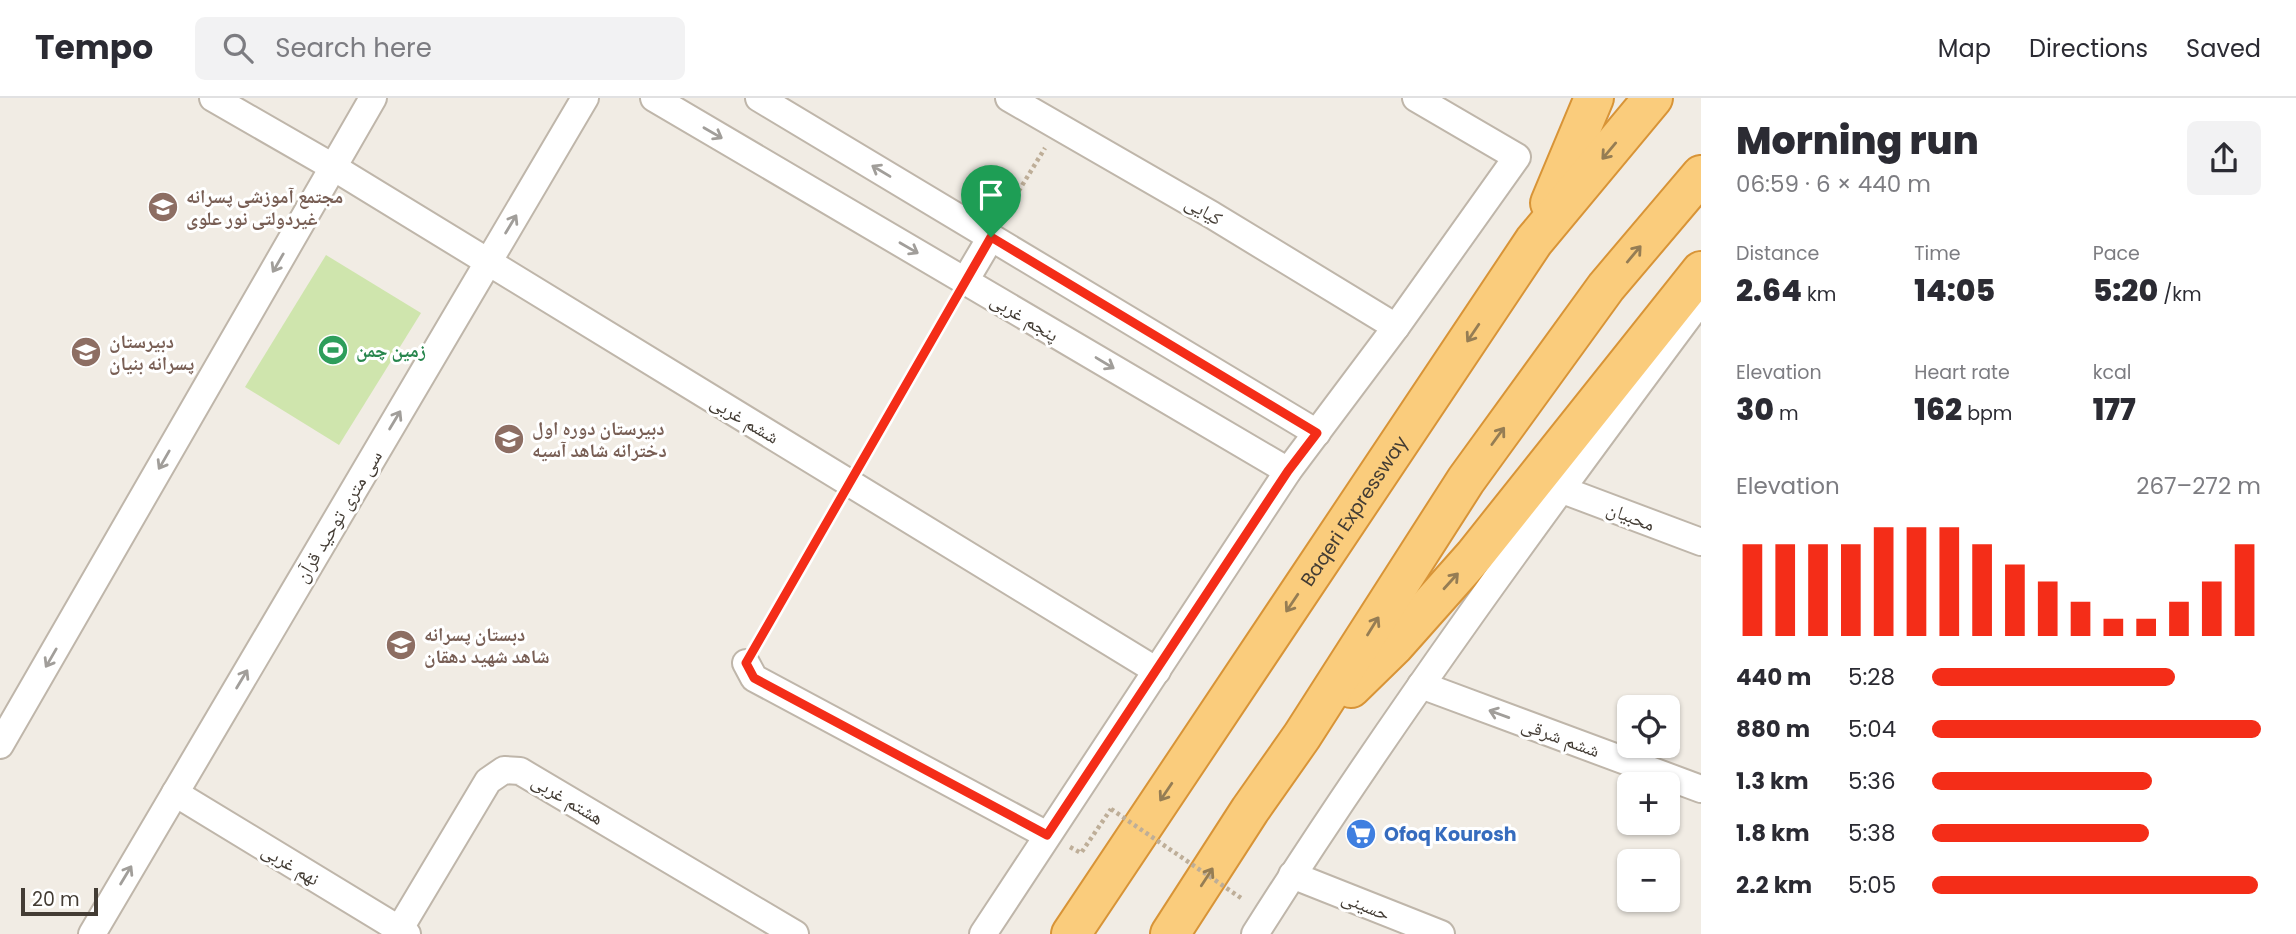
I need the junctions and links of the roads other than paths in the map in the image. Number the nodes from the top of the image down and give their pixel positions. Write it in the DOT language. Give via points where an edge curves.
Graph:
graph roads {
  1 [pos="213,98"];
  2 [pos="373,98"];
  3 [pos="585,98"];
  4 [pos="654,98"];
  5 [pos="759,98"];
  6 [pos="1009,98"];
  7 [pos="1416,98"];
  8 [pos="1594,98"];
  9 [pos="1653,98"];
  10 [pos="333,167"];
  11 [pos="1701,175"];
  12 [pos="991,237"];
  13 [pos="1534,241"];
  14 [pos="488,262"];
  15 [pos="1701,271"];
  16 [pos="965,281"];
  17 [pos="1701,300"];
  18 [pos="1396,327"];
  19 [pos="1317,433"];
  20 [pos="1288,471"];
  21 [pos="1560,489"];
  22 [pos="1701,542"];
  23 [pos="746,663"];
  24 [pos="1157,671"];
  25 [pos="1421,685"];
  26 [pos="4,731"];
  27 [pos="1302,736"];
  28 [pos="1701,789"];
  29 [pos="175,793"];
  30 [pos="1047,835"];
  31 [pos="1292,875"];
  32 [pos="403,932"];
  33 [pos="92,934"];
  34 [pos="795,934"];
  35 [pos="982,934"];
  36 [pos="1071,934"];
  37 [pos="1170,934"];
  38 [pos="1255,934"];
  39 [pos="1441,934"];
  1 -- 10 [label="street"];
  2 -- 10 [label="street"];
  14 -- 3 [label="street, سی متری توحید قرآن, one-way"];
  4 -- 16 [label="street, پنجم غربی, one-way"];
  12 -- 5 [label="street, one-way"];
  6 -- 18 [label="street, کیایی"];
  7 -- 18 [label="street" via="1517,157"];
  8 -- 13 [label="highway"];
  9 -- 13 [label="highway, Baqeri Expressway, one-way"];
  10 -- 14 [label="street, ششم غربی"];
  10 -- 26 [label="street, one-way"];
  27 -- 11 [label="highway, one-way" via="1466,480 1606,287"];
  12 -- 16 [label="street"];
  12 -- 19 [label="street"];
  13 -- 36 [label="highway, Baqeri Expressway, one-way"];
  14 -- 24 [label="street, ششم غربی"];
  29 -- 14 [label="street, سی متری توحید قرآن, one-way"];
  27 -- 15 [label="highway, one-way" via="1394,646 1474,556"];
  16 -- 20 [label="street, پنجم غربی, one-way"];
  17 -- 21 [label="street"];
  18 -- 19 [label="street"];
  19 -- 20 [label="street"];
  20 -- 24 [label="street"];
  21 -- 22 [label="street, محبیان"];
  21 -- 25 [label="street"];
  23 -- 30 [label="street" via="754,678"];
  24 -- 30 [label="street"];
  28 -- 25 [label="street, ششم شرقی, one-way"];
  25 -- 31 [label="street"];
  37 -- 27 [label="highway, one-way"];
  29 -- 32 [label="street, نهم غربی"];
  33 -- 29 [label="street, سی متری توحید قرآن, one-way"];
  30 -- 35 [label="street"];
  31 -- 38 [label="street"];
  31 -- 39 [label="street, حسینی"];
  32 -- 34 [label="street, هشتم غربی" via="488,782 504,770 520,771"];
}
